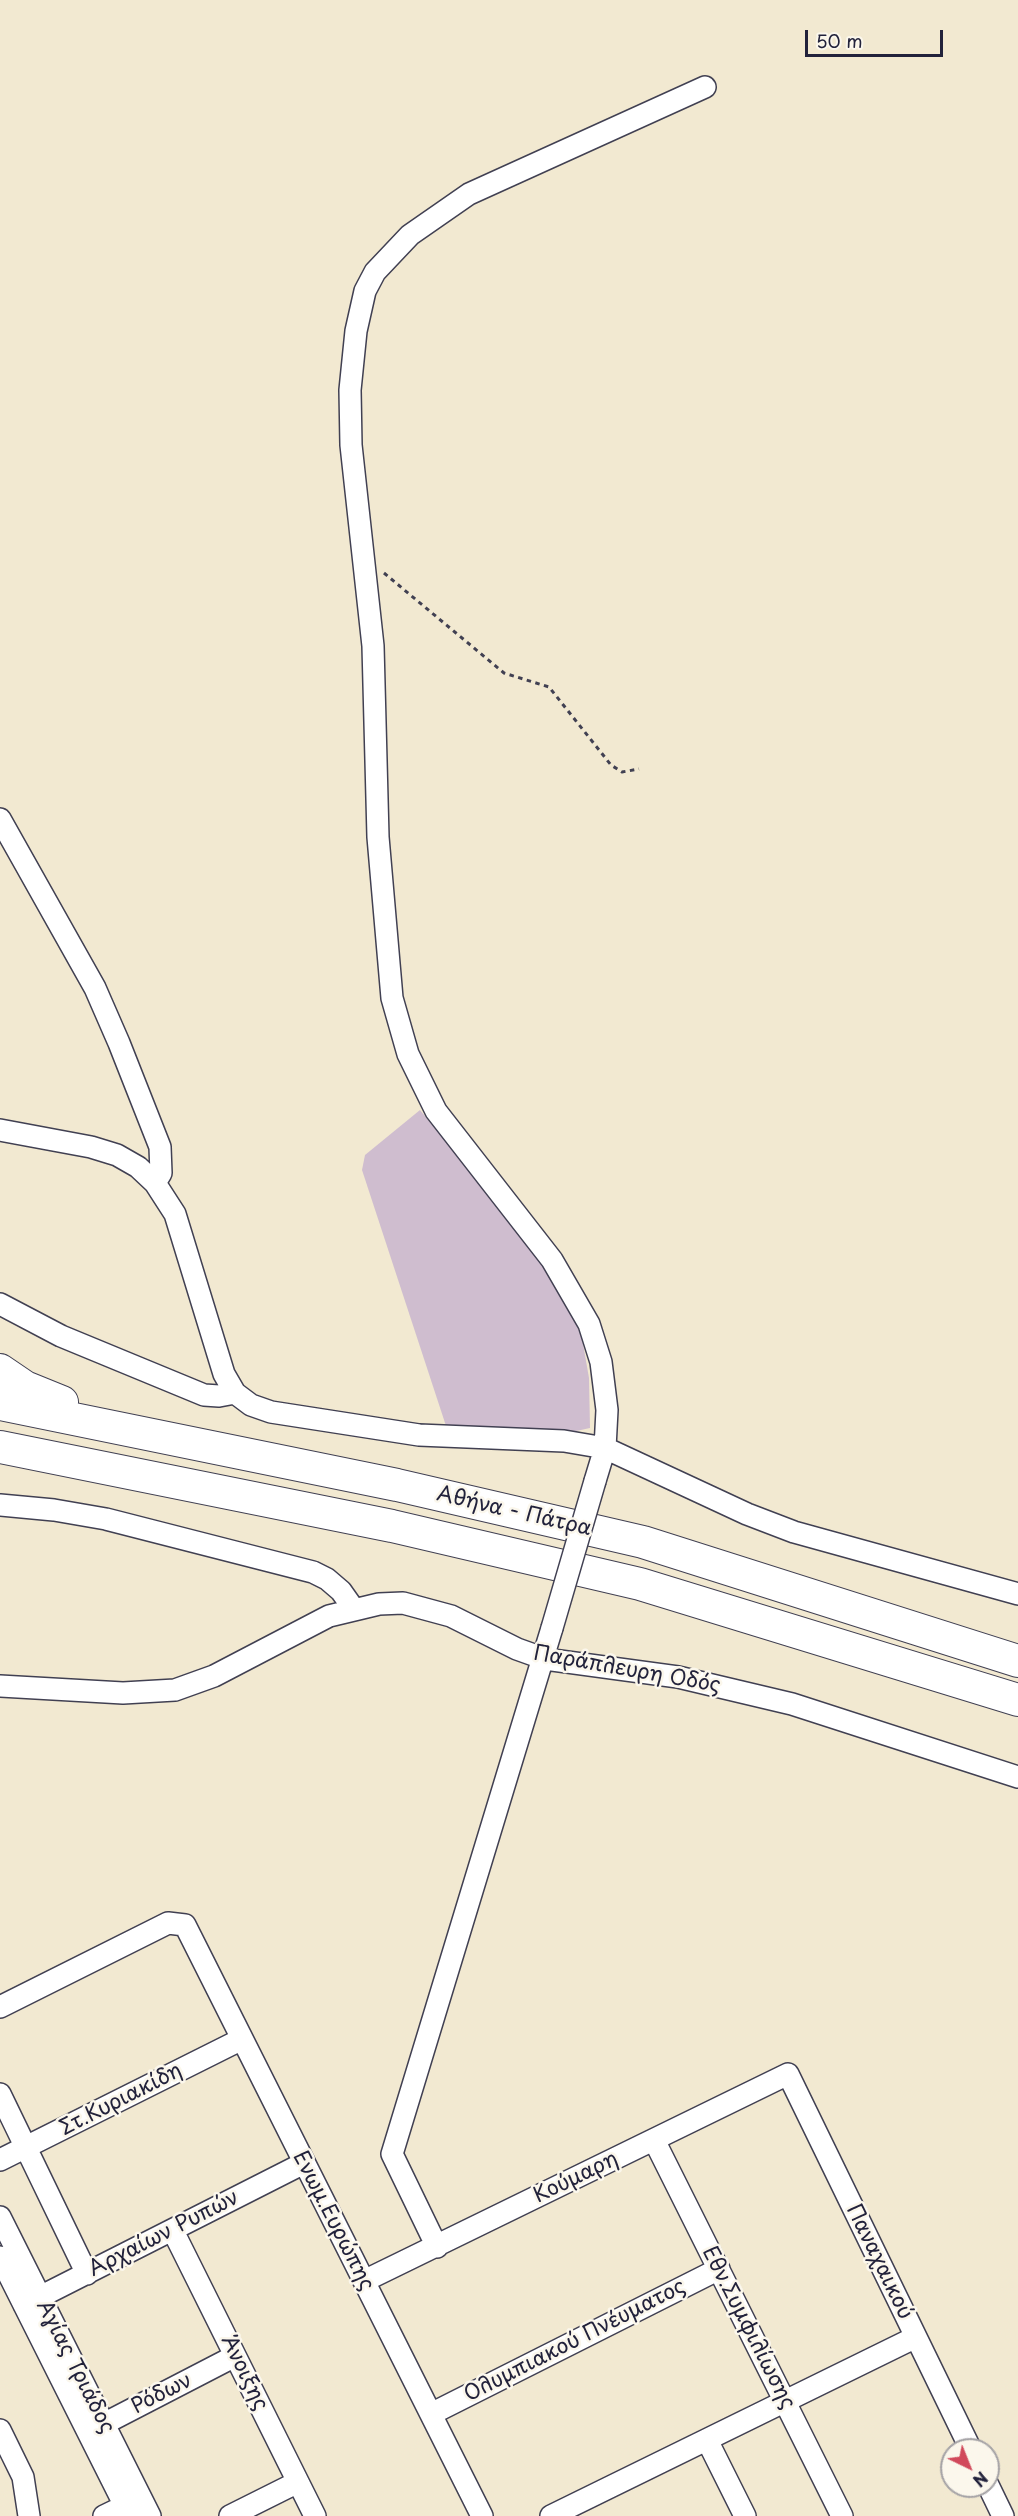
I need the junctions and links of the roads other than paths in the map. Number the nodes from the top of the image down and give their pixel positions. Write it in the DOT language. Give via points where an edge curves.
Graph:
graph roads {
  1 [pos="705,87"];
  2 [pos="0,819"];
  3 [pos="0,1130"];
  4 [pos="155,1182"];
  5 [pos="0,1304"];
  6 [pos="0,1370"];
  7 [pos="235,1393"];
  8 [pos="0,1404"];
  9 [pos="147,1433"];
  10 [pos="0,1447"];
  11 [pos="604,1448"];
  12 [pos="0,1461"];
  13 [pos="137,1474"];
  14 [pos="0,1505"];
  15 [pos="1018,1594"];
  16 [pos="353,1608"];
  17 [pos="545,1659"];
  18 [pos="1018,1661"];
  19 [pos="0,1686"];
  20 [pos="1018,1700"];
  21 [pos="1018,1777"];
  22 [pos="0,2007"];
  23 [pos="242,2039"];
  24 [pos="788,2074"];
  25 [pos="0,2094"];
  26 [pos="654,2140"];
  27 [pos="26,2148"];
  28 [pos="0,2160"];
  29 [pos="304,2163"];
  30 [pos="0,2217"];
  31 [pos="173,2231"];
  32 [pos="437,2247"];
  33 [pos="0,2257"];
  34 [pos="719,2269"];
  35 [pos="87,2274"];
  36 [pos="364,2281"];
  37 [pos="32,2301"];
  38 [pos="916,2337"];
  39 [pos="235,2356"];
  40 [pos="785,2401"];
  41 [pos="430,2414"];
  42 [pos="96,2428"];
  43 [pos="0,2430"];
  44 [pos="965,2438"];
  45 [pos="707,2440"];
  46 [pos="298,2482"];
  47 [pos="994,2498"];
  48 [pos="136,2509"];
  49 [pos="29,2516"];
  50 [pos="104,2516"];
  51 [pos="230,2516"];
  52 [pos="315,2516"];
  53 [pos="482,2516"];
  54 [pos="551,2516"];
  55 [pos="745,2516"];
  56 [pos="843,2516"];
  57 [pos="1003,2516"];
  1 -- 11 [label="street" via="458,201 410,235 375,272 365,291 358,318 349,404 373,646 383,919 390,990 398,1023 418,1078 436,1111 552,1260 583,1312 604,1378"];
  2 -- 4 [label="street" via="95,988 119,1043 160,1147 161,1173"];
  3 -- 4 [label="street" via="117,1155"];
  4 -- 7 [label="street" via="176,1214 218,1358"];
  5 -- 7 [label="street" via="61,1336 204,1395"];
  6 -- 9 [label="highway" via="25,1387"];
  7 -- 11 [label="street" via="251,1405 271,1412 346,1425 419,1435 564,1441"];
  8 -- 9 [label="highway, Αθήνα - Πάτρα"];
  9 -- 18 [label="highway, Αθήνα - Πάτρα" via="398,1485 643,1542"];
  10 -- 13 [label="highway, Αθήνα - Πάτρα"];
  11 -- 15 [label="street" via="786,1529"];
  11 -- 17 [label="street, bridge"];
  12 -- 13 [label="highway"];
  13 -- 20 [label="highway, Αθήνα - Πάτρα" via="392,1526 640,1584"];
  14 -- 16 [label="street" via="106,1519 313,1572 327,1579"];
  16 -- 17 [label="street, Παράπλευρη Οδός" via="378,1604 424,1607"];
  16 -- 19 [label="street, Παράπλευρη Οδός" via="302,1629 214,1676 175,1690 123,1694"];
  17 -- 21 [label="street, Παράπλευρη Οδός" via="678,1677 792,1704"];
  17 -- 32 [label="street" via="392,2154"];
  22 -- 23 [label="street, Ενωμ.Ευρώπης" via="168,1923 185,1925"];
  23 -- 27 [label="street, Στ.Κυριακίδη"];
  23 -- 29 [label="street, Ενωμ.Ευρώπης"];
  24 -- 26 [label="street, Κούμαρη"];
  24 -- 38 [label="street, Παναχαικού"];
  25 -- 27 [label="street"];
  26 -- 32 [label="street, Κούμαρη"];
  26 -- 34 [label="street, Εθν.Συμφιλίωσης"];
  27 -- 28 [label="street, Στ.Κυριακίδη"];
  27 -- 35 [label="street"];
  29 -- 31 [label="street, Αρχαίων Ρυπών"];
  29 -- 36 [label="street, Ενωμ.Ευρώπης"];
  30 -- 37 [label="street, Αγίας Τριάδος"];
  31 -- 35 [label="street, Αρχαίων Ρυπών"];
  31 -- 39 [label="street, Άνοιξης"];
  32 -- 36 [label="street, Κούμαρη"];
  33 -- 37 [label="street, Αγίας Τριάδος"];
  34 -- 40 [label="street, Εθν.Συμφιλίωσης"];
  34 -- 41 [label="street, Ολυμπιακού Πνέυματος"];
  35 -- 37 [label="street, Αρχαίων Ρυπών"];
  36 -- 41 [label="street, Ενωμ.Ευρώπης"];
  37 -- 42 [label="street, Αγίας Τριάδος"];
  38 -- 40 [label="street"];
  38 -- 44 [label="street, Παναχαικού"];
  39 -- 42 [label="street, Ρόδων"];
  39 -- 46 [label="street, Άνοιξης"];
  40 -- 45 [label="street"];
  40 -- 56 [label="street, Εθν.Συμφιλίωσης"];
  41 -- 53 [label="street, Ενωμ.Ευρώπης"];
  42 -- 48 [label="street, Αγίας Τριάδος"];
  43 -- 49 [label="street" via="22,2477"];
  45 -- 54 [label="street"];
  45 -- 55 [label="street"];
  46 -- 51 [label="street"];
  46 -- 52 [label="street, Άνοιξης"];
  47 -- 57 [label="street"];
  48 -- 50 [label="street"];
}
